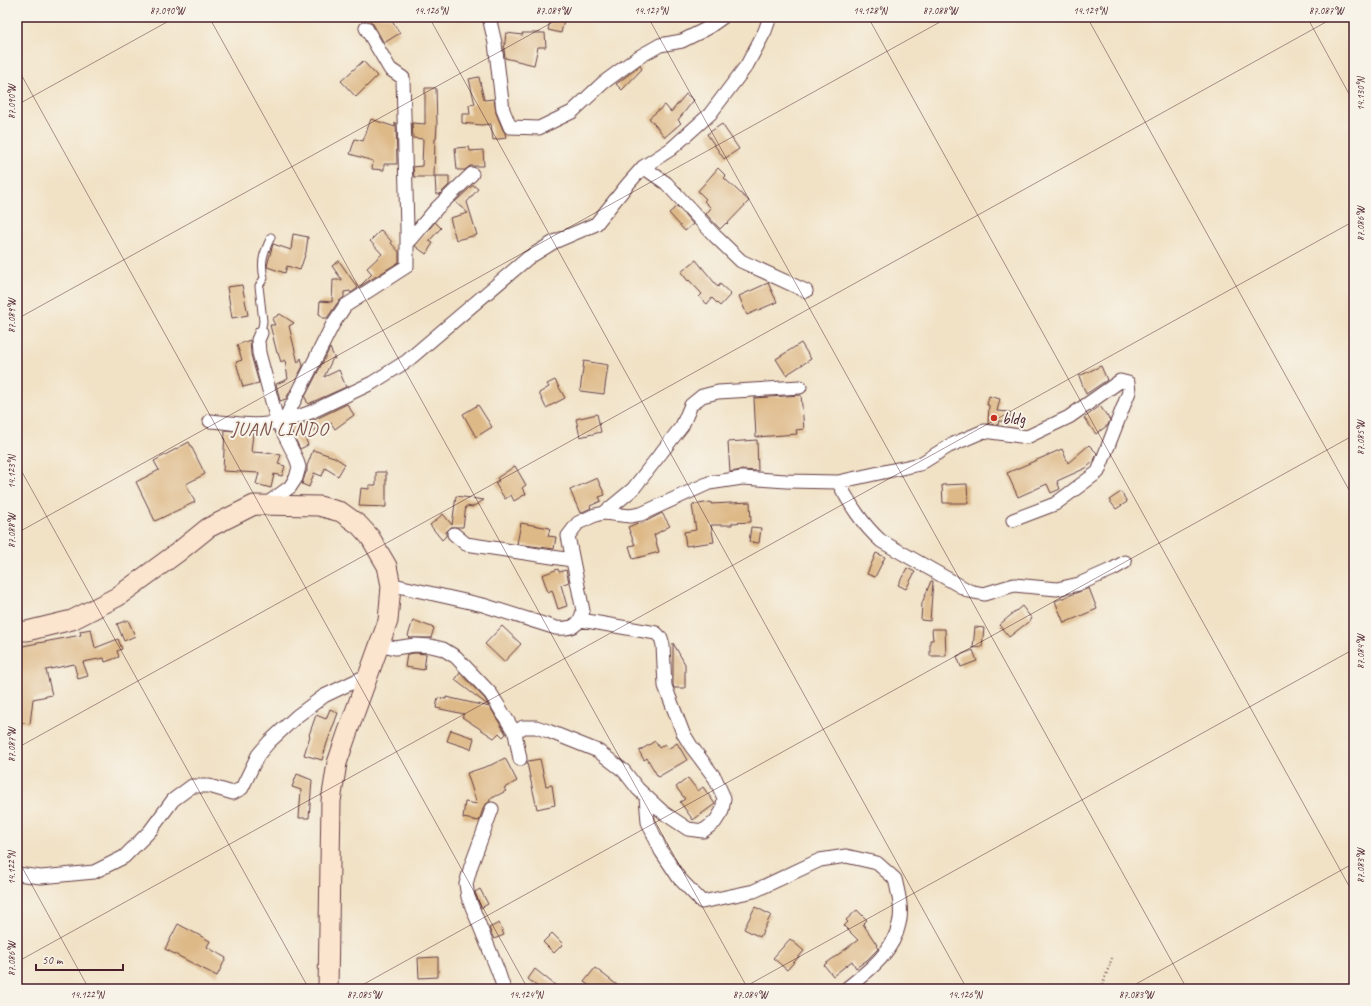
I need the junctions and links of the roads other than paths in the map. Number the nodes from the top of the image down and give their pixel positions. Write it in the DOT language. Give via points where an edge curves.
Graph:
graph roads {
  1 [pos="489,17"];
  2 [pos="723,17"];
  3 [pos="770,17"];
  4 [pos="366,28"];
  5 [pos="643,167"];
  6 [pos="472,174"];
  7 [pos="271,236"];
  8 [pos="407,243"];
  9 [pos="806,291"];
  10 [pos="261,333"];
  11 [pos="800,387"];
  12 [pos="281,420"];
  13 [pos="210,421"];
  14 [pos="838,482"];
  15 [pos="265,505"];
  16 [pos="604,513"];
  17 [pos="1013,520"];
  18 [pos="454,534"];
  19 [pos="572,560"];
  20 [pos="1124,562"];
  21 [pos="390,584"];
  22 [pos="581,620"];
  23 [pos="17,631"];
  24 [pos="380,644"];
  25 [pos="368,675"];
  26 [pos="515,733"];
  27 [pos="520,759"];
  28 [pos="646,797"];
  29 [pos="492,809"];
  30 [pos="17,874"];
  31 [pos="328,989"];
  32 [pos="504,989"];
  33 [pos="846,989"];
  1 -- 2 [label="street" via="495,43 503,110 510,127 539,128 572,112 603,83 637,58 660,45 682,41"];
  3 -- 5 [label="street" via="747,65 710,114 671,149"];
  4 -- 8 [label="street" via="390,69 403,78"];
  5 -- 9 [label="street" via="666,183 714,236 741,261"];
  5 -- 12 [label="street" via="596,224 554,242 528,258 407,361 350,394 311,412"];
  6 -- 8 [label="street" via="436,208"];
  7 -- 10 [label="lane" via="261,267 264,278 260,286 263,320"];
  8 -- 12 [label="street" via="407,266 345,306"];
  10 -- 12 [label="street" via="258,340 260,353"];
  11 -- 16 [label="street" via="718,392 702,396 691,405 682,426 632,489"];
  12 -- 13 [label="street" via="267,424 242,425"];
  12 -- 15 [label="street" via="299,467 290,487"];
  14 -- 16 [label="street" via="742,478 709,483 641,514 630,516"];
  14 -- 17 [label="street" via="920,464 949,446 984,431 1027,437 1069,417 1120,381 1128,383 1129,392 1098,472 1056,504"];
  14 -- 20 [label="street" via="869,530 881,540 969,591 984,594 1014,585 1057,589 1079,584"];
  15 -- 21 [label="main road" via="319,506 341,512 370,537 387,566"];
  15 -- 23 [label="main road" via="254,506 208,528 117,597 72,620 28,631"];
  16 -- 19 [label="street" via="578,523 568,536"];
  18 -- 19 [label="street" via="466,544"];
  19 -- 22 [label="street" via="580,590 583,611"];
  21 -- 22 [label="street" via="483,604 556,628 575,626"];
  21 -- 24 [label="main road" via="388,621"];
  22 -- 28 [label="street" via="656,633 661,638 665,686 683,733 715,778 724,798 722,811 715,822 703,830 684,827"];
  24 -- 25 [label="main road"];
  24 -- 26 [label="street" via="395,648 431,646 443,649 456,657 491,694"];
  25 -- 30 [label="street" via="324,696 297,716 258,755 242,788 233,793 209,786 192,786 173,800 150,831 124,857 94,872 41,877"];
  25 -- 31 [label="main road" via="338,764 331,801"];
  26 -- 27 [label="street"];
  26 -- 28 [label="street" via="523,727 536,727 590,747 624,771"];
  28 -- 33 [label="street" via="648,822 661,851 679,878 702,902 754,891 820,860 846,856 877,863 895,879 900,923 895,937 873,967"];
  29 -- 32 [label="street" via="466,884 468,897"];
}
